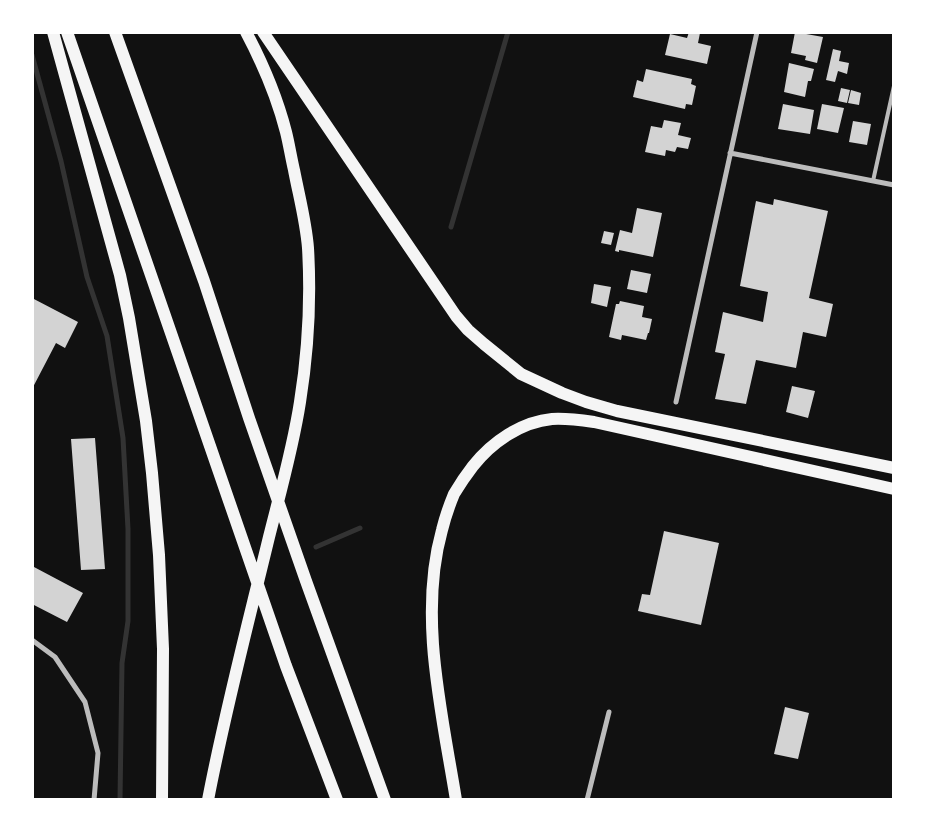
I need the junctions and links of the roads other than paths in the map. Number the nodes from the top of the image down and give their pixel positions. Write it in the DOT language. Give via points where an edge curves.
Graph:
graph roads {
  1 [pos="53,32"];
  2 [pos="67,32"];
  3 [pos="115,32"];
  4 [pos="246,32"];
  5 [pos="263,32"];
  6 [pos="757,32"];
  7 [pos="894,86"];
  8 [pos="730,153"];
  9 [pos="874,182"];
  10 [pos="894,186"];
  11 [pos="676,402"];
  12 [pos="894,468"];
  13 [pos="894,489"];
  14 [pos="32,640"];
  15 [pos="609,712"];
  16 [pos="94,800"];
  17 [pos="162,800"];
  18 [pos="208,800"];
  19 [pos="337,800"];
  20 [pos="385,800"];
  21 [pos="456,800"];
  22 [pos="587,800"];
  1 -- 17 [label="highway" via="120,275 146,421 164,649"];
  2 -- 19 [label="highway" via="286,666"];
  3 -- 20 [label="highway"];
  4 -- 18 [label="highway" via="272,88 286,132 304,212 308,248 308,325 305,367 292,445"];
  5 -- 12 [label="highway" via="456,316 521,374 562,393 617,411"];
  6 -- 8 [label="street"];
  7 -- 9 [label="lane"];
  8 -- 9 [label="street"];
  8 -- 11 [label="street"];
  9 -- 10 [label="street"];
  13 -- 21 [label="highway" via="594,422 552,419 532,423 496,442 481,456 454,494 434,566 433,641"];
  14 -- 16 [label="street" via="55,657 85,702 98,753"];
  15 -- 22 [label="street"];
}
